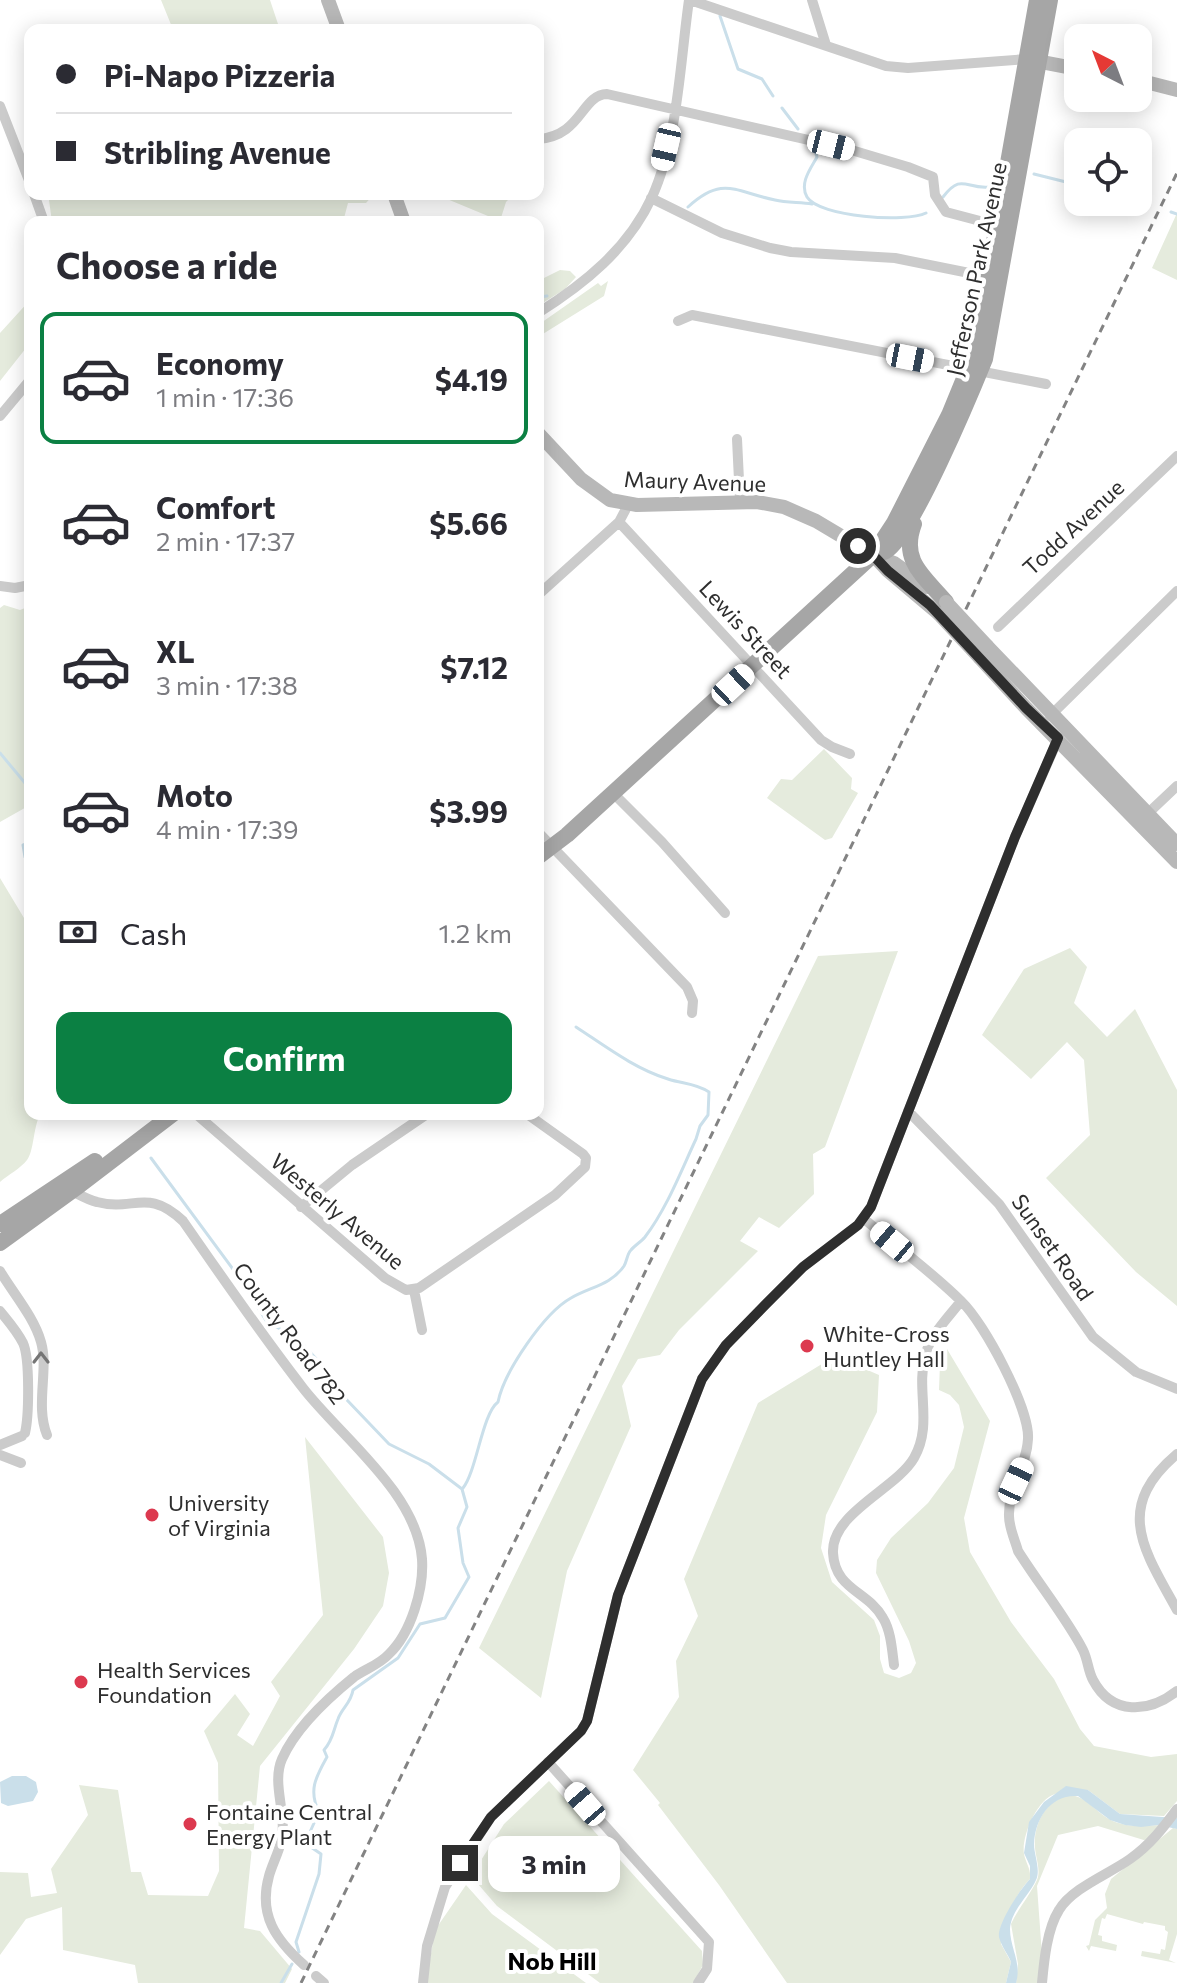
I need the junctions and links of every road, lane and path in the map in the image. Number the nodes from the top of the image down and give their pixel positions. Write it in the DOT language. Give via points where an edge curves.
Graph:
graph roads {
  1 [pos="328,0"];
  2 [pos="690,0"];
  3 [pos="812,0"];
  4 [pos="1037,0"];
  5 [pos="1050,0"];
  6 [pos="337,24"];
  7 [pos="826,45"];
  8 [pos="1033,61"];
  9 [pos="1064,67"];
  10 [pos="1152,84"];
  11 [pos="1177,90"];
  12 [pos="0,106"];
  13 [pos="675,109"];
  14 [pos="2,119"];
  15 [pos="544,137"];
  16 [pos="24,169"];
  17 [pos="651,198"];
  18 [pos="1003,227"];
  19 [pos="994,278"];
  20 [pos="544,309"];
  21 [pos="678,321"];
  22 [pos="974,371"];
  23 [pos="1046,384"];
  24 [pos="24,387"];
  25 [pos="0,416"];
  26 [pos="544,439"];
  27 [pos="737,439"];
  28 [pos="1177,456"];
  29 [pos="923,496"];
  30 [pos="740,501"];
  31 [pos="628,505"];
  32 [pos="619,522"];
  33 [pos="873,555"];
  34 [pos="0,586"];
  35 [pos="24,586"];
  36 [pos="544,590"];
  37 [pos="1177,591"];
  38 [pos="943,608"];
  39 [pos="998,627"];
  40 [pos="753,666"];
  41 [pos="1047,719"];
  42 [pos="1062,734"];
  43 [pos="850,754"];
  44 [pos="1177,786"];
  45 [pos="613,793"];
  46 [pos="1144,818"];
  47 [pos="544,838"];
  48 [pos="1177,844"];
  49 [pos="553,847"];
  50 [pos="544,853"];
  51 [pos="1177,862"];
  52 [pos="725,913"];
  53 [pos="692,1013"];
  54 [pos="908,1111"];
  55 [pos="162,1120"];
  56 [pos="164,1120"];
  57 [pos="203,1120"];
  58 [pos="418,1120"];
  59 [pos="535,1120"];
  60 [pos="72,1191"];
  61 [pos="301,1207"];
  62 [pos="863,1218"];
  63 [pos="0,1224"];
  64 [pos="0,1243"];
  65 [pos="0,1271"];
  66 [pos="414,1290"];
  67 [pos="961,1301"];
  68 [pos="0,1311"];
  69 [pos="422,1330"];
  70 [pos="1177,1389"];
  71 [pos="47,1435"];
  72 [pos="0,1445"];
  73 [pos="1177,1454"];
  74 [pos="0,1455"];
  75 [pos="21,1463"];
  76 [pos="1177,1610"];
  77 [pos="894,1665"];
  78 [pos="1177,1691"];
  79 [pos="548,1762"];
  80 [pos="1175,1813"];
  81 [pos="304,1965"];
  82 [pos="423,1983"];
  83 [pos="698,1983"];
  84 [pos="1042,1983"];
  1 -- 6 [label="street"];
  2 -- 7 [label="street"];
  2 -- 13 [label="street"];
  3 -- 7 [label="street"];
  4 -- 8 [label="main road, Jefferson Park Avenue"];
  5 -- 8 [label="main road, Jefferson Park Avenue"];
  7 -- 8 [label="street" via="900,68"];
  8 -- 9 [label="street"];
  8 -- 18 [label="main road, Jefferson Park Avenue"];
  10 -- 11 [label="street"];
  12 -- 14 [label="street"];
  13 -- 15 [label="street" via="598,94 565,132"];
  13 -- 17 [label="street"];
  13 -- 18 [label="street" via="848,149 931,175 946,212"];
  14 -- 16 [label="street"];
  17 -- 19 [label="street" via="722,233 770,248 895,258"];
  17 -- 20 [label="street" via="601,267"];
  18 -- 19 [label="main road, Jefferson Park Avenue"];
  19 -- 22 [label="main road, Jefferson Park Avenue"];
  21 -- 22 [label="street" via="692,315"];
  22 -- 23 [label="street"];
  22 -- 29 [label="main road, Jefferson Park Avenue" via="969,401"];
  22 -- 33 [label="main road, Jefferson Park Avenue"];
  24 -- 25 [label="street"];
  26 -- 31 [label="street, Maury Avenue" via="590,487"];
  27 -- 30 [label="street"];
  28 -- 39 [label="street, Todd Avenue"];
  29 -- 33 [label="main road, Jefferson Park Avenue" via="894,543"];
  29 -- 38 [label="main road" via="908,539 909,553"];
  30 -- 31 [label="street, Maury Avenue"];
  30 -- 33 [label="street, Maury Avenue" via="797,512"];
  31 -- 32 [label="street"];
  32 -- 36 [label="street"];
  32 -- 40 [label="street, Lewis Street"];
  33 -- 38 [label="street, Maury Avenue"];
  33 -- 40 [label="main road"];
  34 -- 35 [label="street"];
  37 -- 41 [label="street"];
  38 -- 41 [label="street, Maury Avenue, bridge"];
  40 -- 43 [label="street, Lewis Street" via="821,740"];
  40 -- 45 [label="main road"];
  41 -- 42 [label="street, Maury Avenue"];
  42 -- 46 [label="street, Maury Avenue"];
  42 -- 54 [label="street" via="1015,837"];
  44 -- 46 [label="street"];
  45 -- 49 [label="main road"];
  45 -- 52 [label="street"];
  46 -- 48 [label="street"];
  46 -- 51 [label="street"];
  47 -- 49 [label="street"];
  49 -- 50 [label="main road"];
  49 -- 53 [label="street" via="687,987"];
  54 -- 62 [label="street"];
  54 -- 70 [label="street, Sunset Road" via="999,1204 1093,1337 1136,1372"];
  55 -- 63 [label="main road"];
  56 -- 60 [label="main road"];
  57 -- 61 [label="street, Westerly Avenue"];
  58 -- 61 [label="street"];
  59 -- 66 [label="street, Westerly Avenue" via="583,1154 587,1162 581,1173"];
  60 -- 64 [label="main road"];
  60 -- 81 [label="street, County Road 782" via="97,1202 154,1202 183,1221 302,1387 398,1499 415,1531 422,1568 415,1604 396,1646 331,1697 291,1743 279,1768 284,1828 265,1905 275,1935"];
  61 -- 66 [label="street, Westerly Avenue" via="385,1278"];
  62 -- 67 [label="street"];
  62 -- 79 [label="street" via="803,1267 726,1345 702,1379 622,1582 587,1721"];
  71 -- 65 [label="street, one-way" via="41,1342"];
  66 -- 69 [label="street"];
  67 -- 77 [label="street" via="928,1346 922,1440 912,1461 846,1521 832,1549 840,1576 886,1622"];
  67 -- 78 [label="street" via="1025,1410 1027,1452 1008,1518 1018,1551 1084,1651 1092,1678 1108,1698 1139,1709"];
  68 -- 72 [label="street" via="22,1340 27,1357 28,1422 24,1435"];
  73 -- 76 [label="street" via="1142,1497 1139,1521 1143,1544"];
  74 -- 75 [label="street"];
  79 -- 82 [label="street" via="491,1817 445,1887 427,1946"];
  79 -- 83 [label="street" via="709,1942 707,1969"];
  80 -- 84 [label="street" via="1145,1847 1077,1891 1059,1909"];
}
